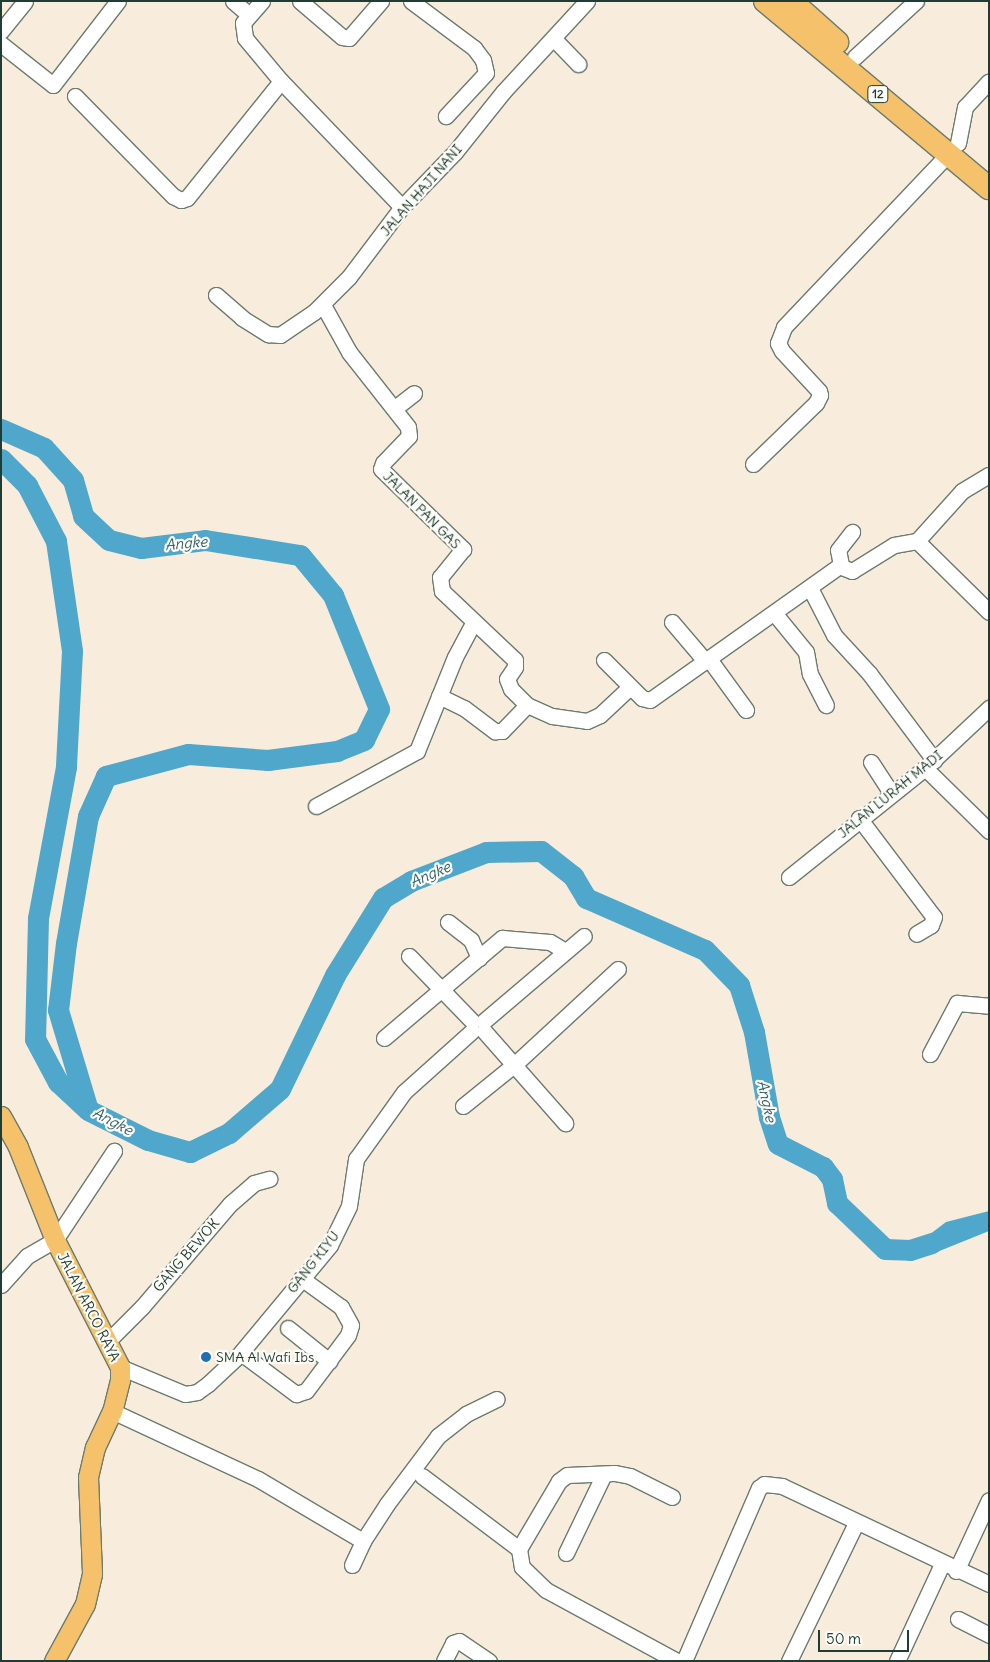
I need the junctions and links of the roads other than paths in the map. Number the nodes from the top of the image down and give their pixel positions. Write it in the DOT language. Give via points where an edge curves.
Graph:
graph roads {
  1 [pos="25,1"];
  2 [pos="118,1"];
  3 [pos="233,1"];
  4 [pos="262,1"];
  5 [pos="300,1"];
  6 [pos="381,1"];
  7 [pos="411,1"];
  8 [pos="587,1"];
  9 [pos="765,1"];
  10 [pos="916,1"];
  11 [pos="801,5"];
  12 [pos="248,15"];
  13 [pos="1,31"];
  14 [pos="554,39"];
  15 [pos="1,44"];
  16 [pos="855,57"];
  17 [pos="578,64"];
  18 [pos="281,81"];
  19 [pos="989,81"];
  20 [pos="74,96"];
  21 [pos="446,116"];
  22 [pos="954,148"];
  23 [pos="989,167"];
  24 [pos="989,188"];
  25 [pos="402,208"];
  26 [pos="216,295"];
  27 [pos="323,305"];
  28 [pos="414,393"];
  29 [pos="395,408"];
  30 [pos="753,464"];
  31 [pos="989,475"];
  32 [pos="852,532"];
  33 [pos="917,540"];
  34 [pos="841,565"];
  35 [pos="810,588"];
  36 [pos="989,612"];
  37 [pos="775,614"];
  38 [pos="672,622"];
  39 [pos="473,624"];
  40 [pos="604,660"];
  41 [pos="708,660"];
  42 [pos="630,687"];
  43 [pos="439,696"];
  44 [pos="527,705"];
  45 [pos="826,705"];
  46 [pos="989,708"];
  47 [pos="746,710"];
  48 [pos="871,762"];
  49 [pos="930,764"];
  50 [pos="892,794"];
  51 [pos="316,806"];
  52 [pos="859,818"];
  53 [pos="989,831"];
  54 [pos="789,877"];
  55 [pos="448,922"];
  56 [pos="916,934"];
  57 [pos="584,936"];
  58 [pos="502,938"];
  59 [pos="471,940"];
  60 [pos="565,951"];
  61 [pos="409,956"];
  62 [pos="479,958"];
  63 [pos="618,969"];
  64 [pos="441,990"];
  65 [pos="989,1006"];
  66 [pos="478,1026"];
  67 [pos="384,1038"];
  68 [pos="930,1054"];
  69 [pos="515,1064"];
  70 [pos="463,1106"];
  71 [pos="1,1116"];
  72 [pos="565,1123"];
  73 [pos="114,1151"];
  74 [pos="269,1179"];
  75 [pos="55,1240"];
  76 [pos="301,1278"];
  77 [pos="1,1285"];
  78 [pos="288,1328"];
  79 [pos="108,1341"];
  80 [pos="241,1353"];
  81 [pos="329,1361"];
  82 [pos="120,1367"];
  83 [pos="497,1399"];
  84 [pos="112,1411"];
  85 [pos="604,1474"];
  86 [pos="422,1476"];
  87 [pos="672,1497"];
  88 [pos="989,1500"];
  89 [pos="856,1523"];
  90 [pos="363,1541"];
  91 [pos="519,1549"];
  92 [pos="566,1552"];
  93 [pos="942,1564"];
  94 [pos="352,1565"];
  95 [pos="956,1571"];
  96 [pos="989,1584"];
  97 [pos="958,1619"];
  98 [pos="989,1635"];
  99 [pos="54,1661"];
  100 [pos="444,1661"];
  101 [pos="489,1661"];
  102 [pos="677,1661"];
  103 [pos="684,1661"];
  104 [pos="789,1661"];
  105 [pos="897,1661"];
  1 -- 13 [label="street"];
  2 -- 15 [label="street" via="52,85"];
  3 -- 12 [label="street"];
  4 -- 12 [label="street"];
  5 -- 6 [label="street" via="342,37 349,38"];
  7 -- 21 [label="street" via="474,48 483,60 486,73"];
  8 -- 14 [label="street, JALAN HAJI NANI"];
  9 -- 22 [label="highway, 12"];
  10 -- 16 [label="street"];
  11 -- 16 [label="highway, 12"];
  12 -- 18 [label="street" via="242,30 244,38"];
  14 -- 17 [label="street"];
  14 -- 25 [label="street, JALAN HAJI NANI"];
  16 -- 22 [label="highway, 12"];
  18 -- 20 [label="street" via="187,198 181,200 173,196"];
  18 -- 25 [label="street"];
  19 -- 22 [label="street" via="965,107"];
  22 -- 23 [label="highway, 12"];
  22 -- 24 [label="highway, 12"];
  22 -- 30 [label="street" via="784,327 778,343 782,351 820,395 816,403"];
  25 -- 27 [label="street, JALAN HAJI NANI"];
  26 -- 27 [label="street, JALAN HAJI NANI" via="242,318 268,334 280,335"];
  27 -- 29 [label="street, JALAN PAN GAS" via="349,352"];
  28 -- 29 [label="street"];
  29 -- 39 [label="street, JALAN PAN GAS" via="408,427 409,436 383,463 382,469 463,549 440,577 440,584 442,591"];
  31 -- 33 [label="street" via="962,491"];
  32 -- 34 [label="street" via="838,550"];
  33 -- 34 [label="street" via="894,545 852,571"];
  33 -- 36 [label="street"];
  34 -- 35 [label="street"];
  35 -- 37 [label="street"];
  35 -- 49 [label="street" via="834,635 869,674"];
  37 -- 41 [label="street"];
  37 -- 45 [label="street" via="806,652 810,674"];
  38 -- 41 [label="street"];
  39 -- 43 [label="street"];
  39 -- 44 [label="street, JALAN PAN GAS" via="516,660 507,682"];
  40 -- 42 [label="street"];
  41 -- 42 [label="street" via="650,700 642,698"];
  41 -- 47 [label="street"];
  42 -- 44 [label="street, JALAN PAN GAS" via="600,715 587,721 552,716"];
  43 -- 44 [label="street" via="464,708 495,731 502,731"];
  43 -- 51 [label="street" via="417,751"];
  46 -- 49 [label="street, JALAN LURAH MADI"];
  48 -- 50 [label="street"];
  49 -- 50 [label="street, JALAN LURAH MADI"];
  49 -- 53 [label="street"];
  50 -- 52 [label="street, JALAN LURAH MADI"];
  52 -- 54 [label="street, JALAN LURAH MADI"];
  52 -- 56 [label="street" via="934,916 931,925"];
  55 -- 59 [label="street"];
  57 -- 60 [label="street, GANG KIYU"];
  58 -- 59 [label="street"];
  58 -- 60 [label="street" via="550,942"];
  58 -- 62 [label="street"];
  59 -- 62 [label="street"];
  60 -- 66 [label="street, GANG KIYU"];
  61 -- 64 [label="street"];
  62 -- 64 [label="street"];
  63 -- 69 [label="street"];
  64 -- 66 [label="street"];
  64 -- 67 [label="street"];
  65 -- 68 [label="street" via="957,1003"];
  66 -- 69 [label="street"];
  66 -- 76 [label="street, GANG KIYU" via="404,1092 356,1159 349,1206 340,1229"];
  69 -- 70 [label="street"];
  69 -- 72 [label="street"];
  71 -- 75 [label="main road, JALAN ARCO RAYA" via="18,1148"];
  73 -- 75 [label="street"];
  74 -- 79 [label="street, GANG BEWOK" via="254,1183 230,1204 142,1307"];
  75 -- 77 [label="street, JALAN ARCO RAYA" via="27,1256"];
  75 -- 79 [label="main road, JALAN ARCO RAYA"];
  76 -- 80 [label="street, GANG KIYU"];
  76 -- 81 [label="street" via="341,1307 349,1317 348,1335"];
  78 -- 81 [label="street"];
  79 -- 82 [label="main road, JALAN ARCO RAYA"];
  80 -- 81 [label="street" via="296,1394 306,1391"];
  80 -- 82 [label="street, GANG KIYU" via="208,1384 197,1392 185,1394"];
  82 -- 84 [label="main road, JALAN ARCO RAYA"];
  83 -- 90 [label="street" via="466,1414 438,1436"];
  84 -- 90 [label="street" via="258,1479"];
  84 -- 99 [label="main road, JALAN ARCO RAYA" via="95,1447 88,1477 92,1574 85,1604"];
  85 -- 87 [label="street" via="630,1476"];
  85 -- 91 [label="street" via="580,1472 559,1481"];
  85 -- 92 [label="street"];
  86 -- 91 [label="street"];
  88 -- 95 [label="street"];
  89 -- 93 [label="street"];
  89 -- 103 [label="street" via="782,1486 764,1484"];
  89 -- 104 [label="street"];
  90 -- 94 [label="street"];
  91 -- 102 [label="street" via="522,1567 546,1590"];
  93 -- 95 [label="street"];
  93 -- 105 [label="street"];
  95 -- 96 [label="street"];
  97 -- 98 [label="street"];
  100 -- 101 [label="street" via="453,1643 459,1641"];
}
